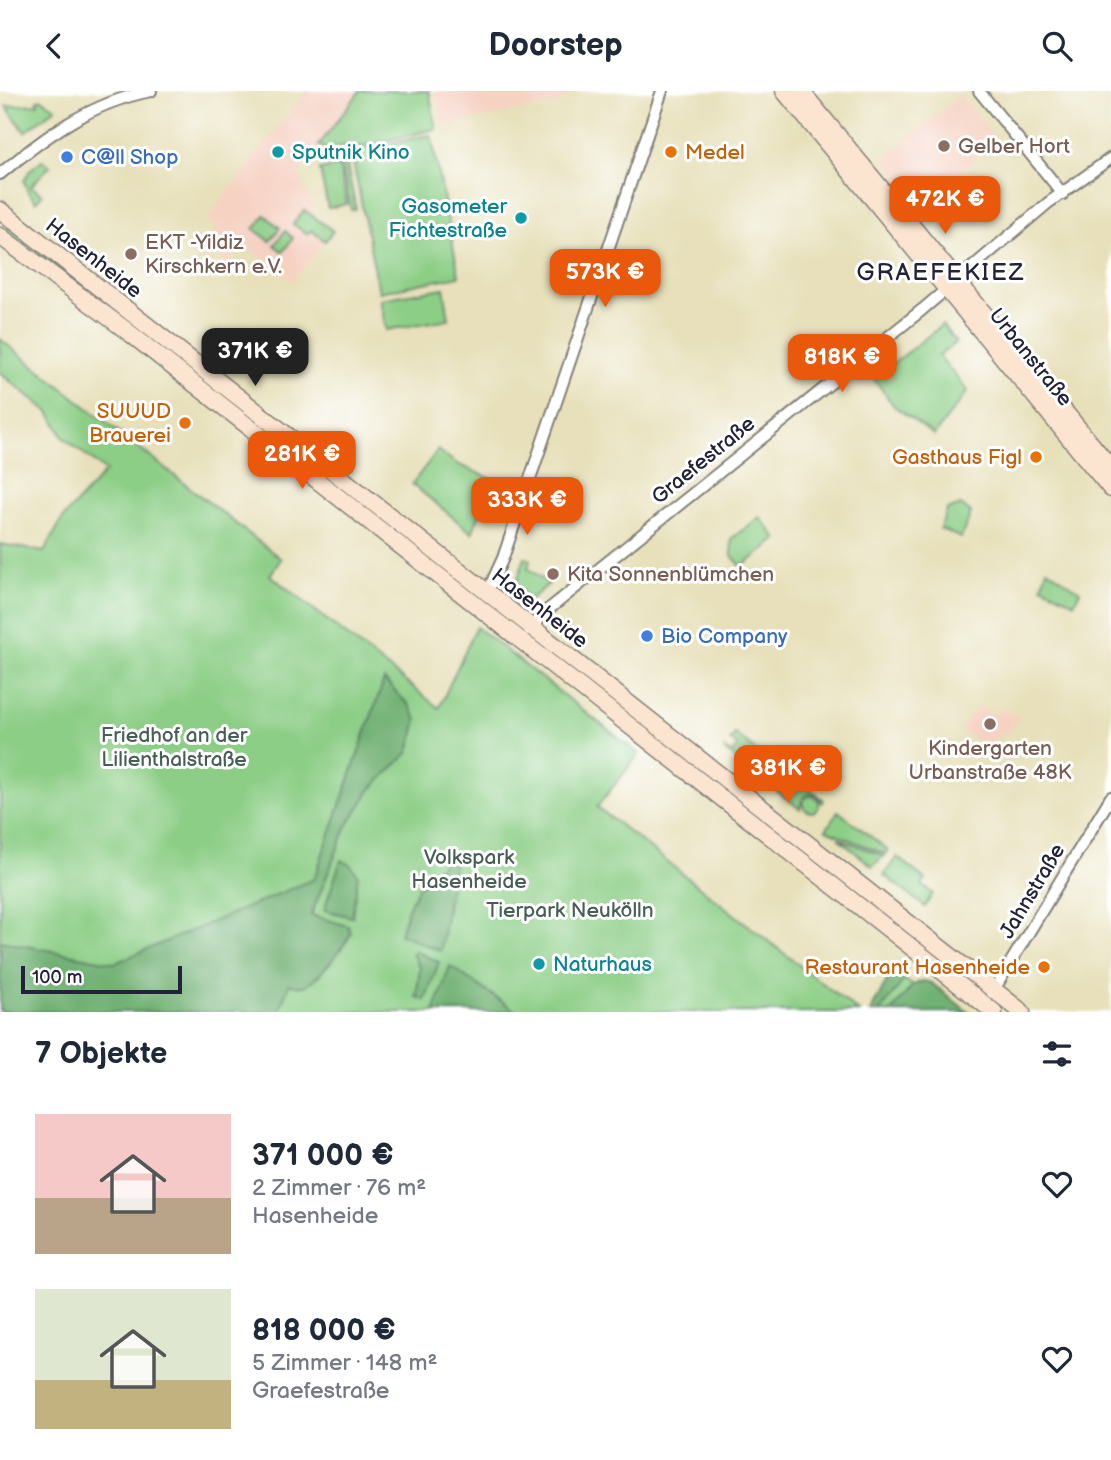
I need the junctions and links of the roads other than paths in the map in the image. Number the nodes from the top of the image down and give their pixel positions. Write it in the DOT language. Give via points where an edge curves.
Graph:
graph roads {
  1 [pos="151,91"];
  2 [pos="662,91"];
  3 [pos="784,91"];
  4 [pos="801,91"];
  5 [pos="979,91"];
  6 [pos="1111,158"];
  7 [pos="0,174"];
  8 [pos="1063,194"];
  9 [pos="2,217"];
  10 [pos="0,236"];
  11 [pos="951,284"];
  12 [pos="1111,468"];
  13 [pos="1111,489"];
  14 [pos="486,593"];
  15 [pos="526,634"];
  16 [pos="575,662"];
  17 [pos="565,676"];
  18 [pos="1111,797"];
  19 [pos="994,991"];
  20 [pos="989,1008"];
  21 [pos="1022,1012"];
  1 -- 7 [label="street" via="80,114"];
  2 -- 14 [label="street" via="503,558"];
  3 -- 11 [label="main road, Urbanstraße"];
  4 -- 11 [label="main road, Urbanstraße"];
  5 -- 8 [label="street"];
  6 -- 8 [label="street, Graefestraße"];
  8 -- 11 [label="street, Graefestraße"];
  9 -- 14 [label="main road, Hasenheide"];
  10 -- 15 [label="main road, Hasenheide"];
  11 -- 12 [label="main road, Urbanstraße"];
  11 -- 13 [label="main road, Urbanstraße"];
  11 -- 15 [label="street, Graefestraße" via="544,613"];
  14 -- 15 [label="main road, Hasenheide"];
  15 -- 16 [label="main road, Hasenheide"];
  15 -- 17 [label="main road, Hasenheide"];
  16 -- 17 [label="main road"];
  16 -- 19 [label="main road, Hasenheide"];
  17 -- 20 [label="main road, Hasenheide"];
  18 -- 19 [label="street, Jahnstraße"];
  19 -- 20 [label="street, Jahnstraße"];
  19 -- 21 [label="main road, Hasenheide"];
}
